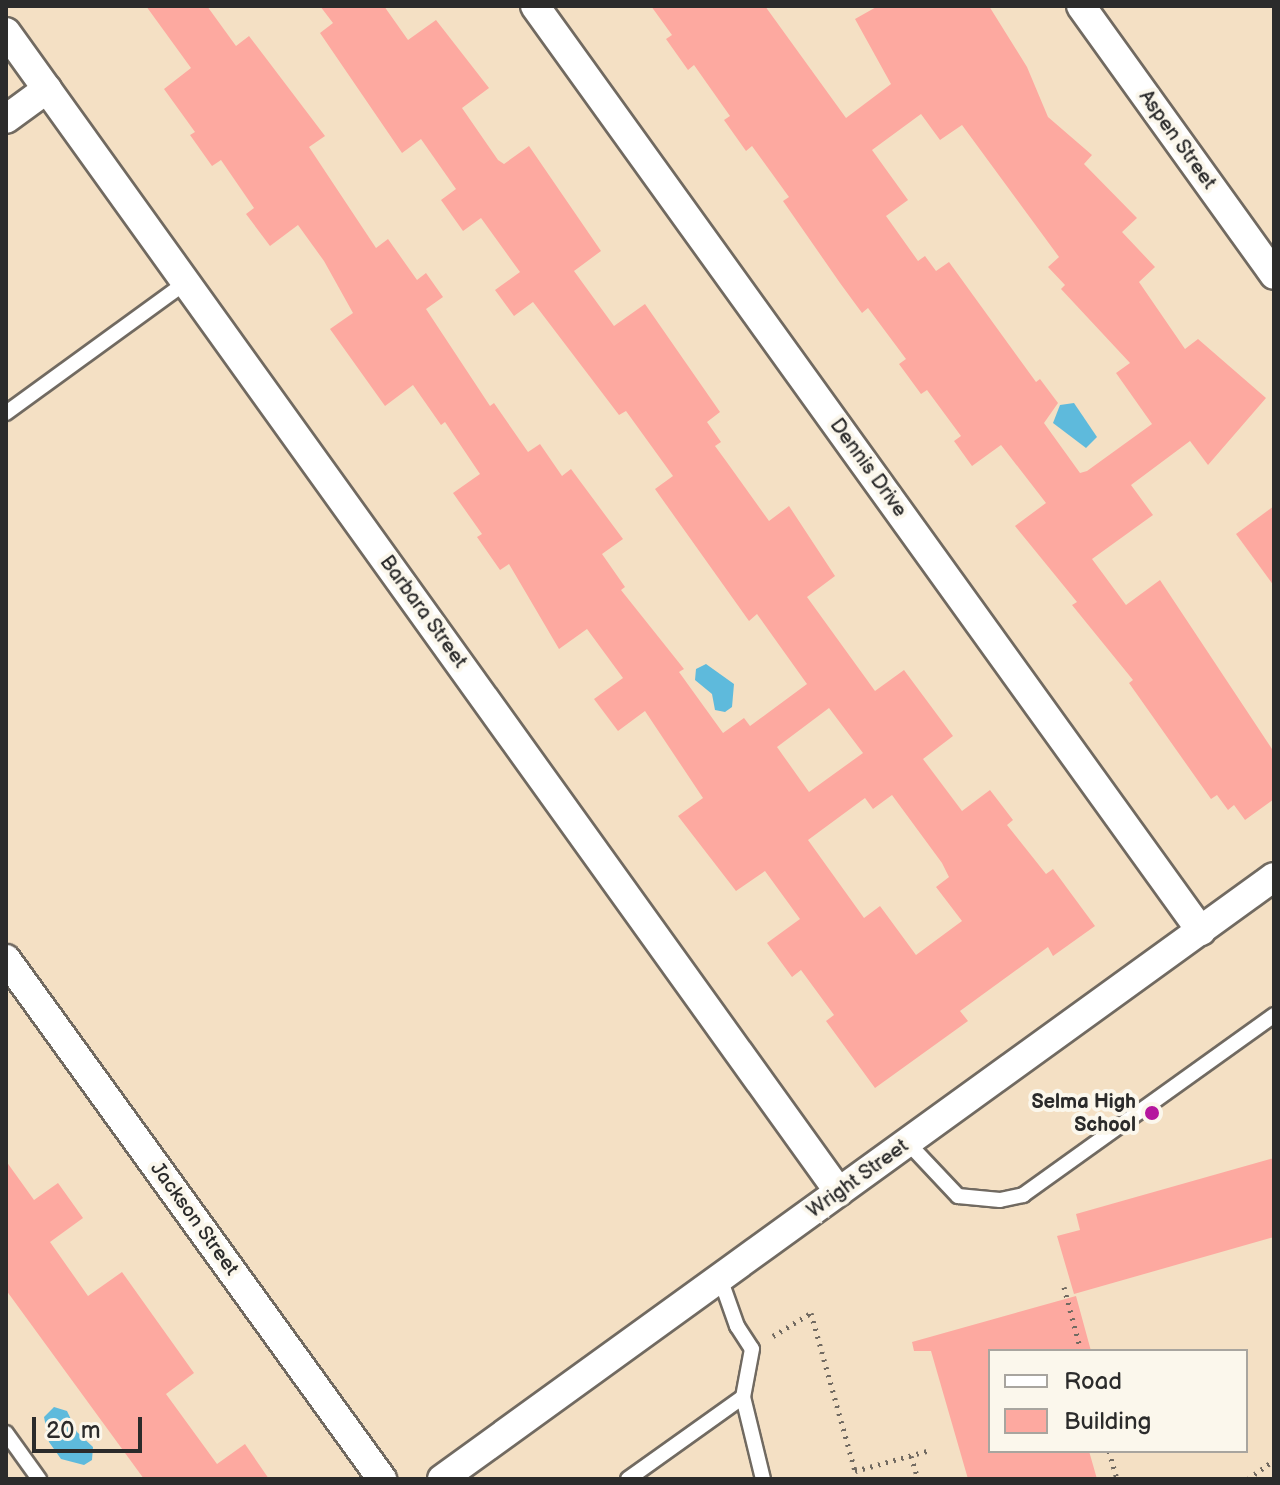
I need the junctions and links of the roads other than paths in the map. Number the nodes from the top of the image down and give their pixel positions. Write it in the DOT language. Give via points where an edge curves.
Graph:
graph roads {
  1 [pos="535,6"];
  2 [pos="1081,6"];
  3 [pos="6,32"];
  4 [pos="47,89"];
  5 [pos="6,119"];
  6 [pos="1274,275"];
  7 [pos="186,282"];
  8 [pos="6,413"];
  9 [pos="1274,877"];
  10 [pos="1201,931"];
  11 [pos="6,959"];
  12 [pos="1274,1015"];
  13 [pos="908,1143"];
  14 [pos="839,1192"];
  15 [pos="720,1278"];
  16 [pos="743,1397"];
  17 [pos="6,1433"];
  18 [pos="39,1479"];
  19 [pos="382,1479"];
  20 [pos="442,1479"];
  21 [pos="628,1479"];
  22 [pos="763,1479"];
  1 -- 10 [label="street, Dennis Drive"];
  2 -- 6 [label="street, Aspen Street"];
  3 -- 4 [label="street, Barbara Street"];
  4 -- 5 [label="street"];
  4 -- 7 [label="street, Barbara Street"];
  7 -- 8 [label="lane"];
  7 -- 14 [label="street, Barbara Street"];
  9 -- 10 [label="street, Wright Street"];
  10 -- 13 [label="street, Wright Street"];
  11 -- 19 [label="street, Jackson Street"];
  12 -- 13 [label="lane" via="1023,1195 1000,1200 958,1196"];
  13 -- 14 [label="street, Wright Street"];
  14 -- 15 [label="street, Wright Street"];
  15 -- 16 [label="lane" via="737,1326 752,1349"];
  15 -- 20 [label="street, Wright Street"];
  16 -- 21 [label="lane"];
  16 -- 22 [label="lane"];
  17 -- 18 [label="lane"];
}
